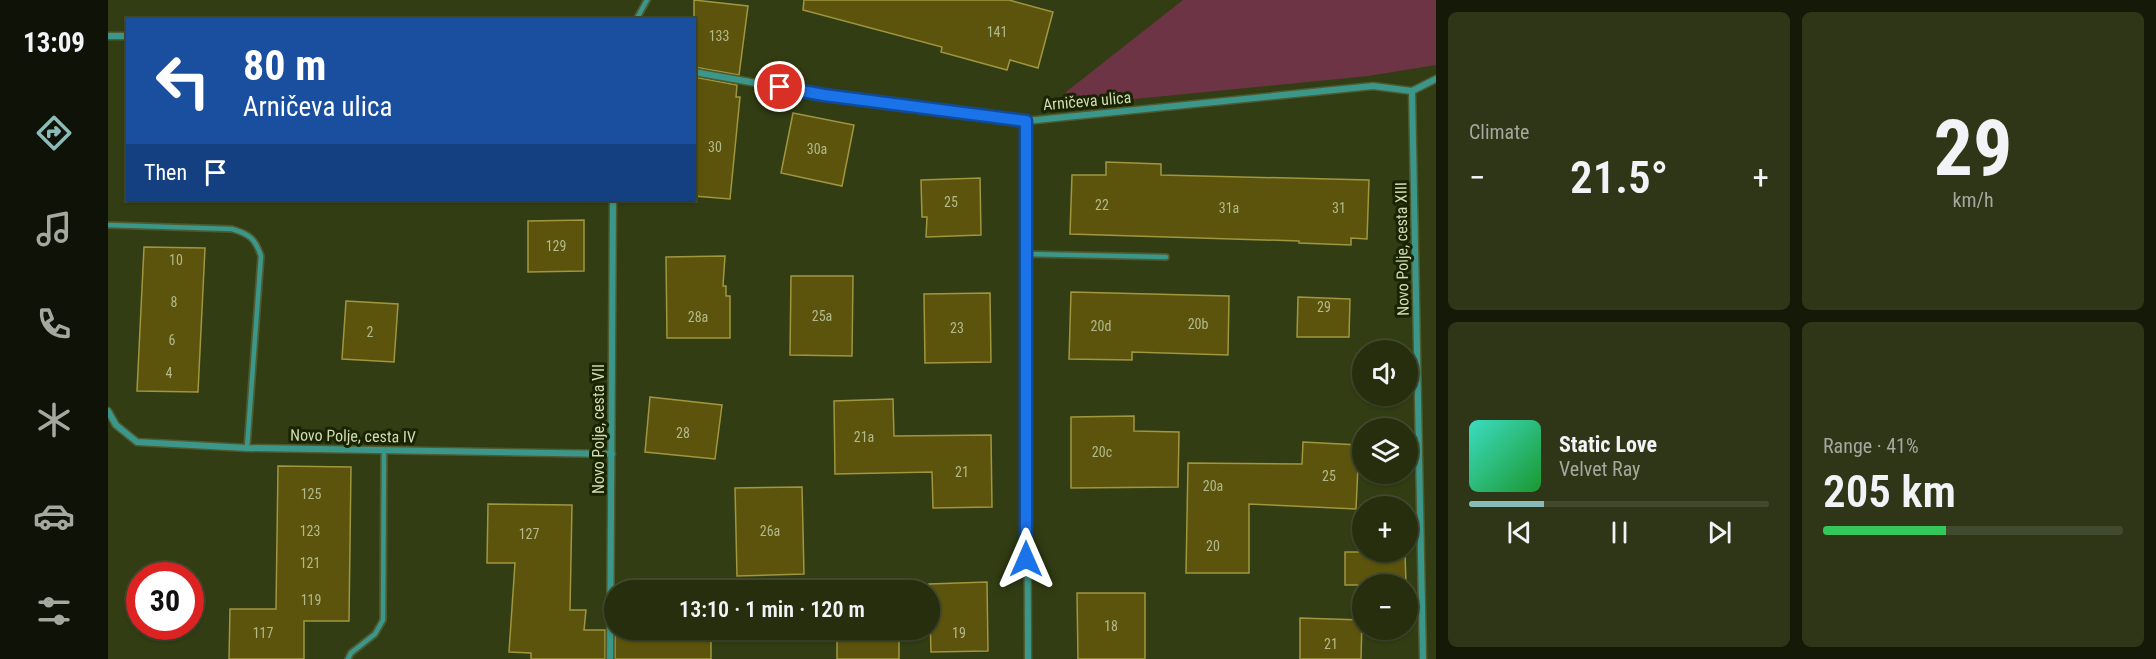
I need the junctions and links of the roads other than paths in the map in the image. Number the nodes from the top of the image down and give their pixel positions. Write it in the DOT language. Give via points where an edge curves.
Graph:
graph roads {
  1 [pos="647,0"];
  2 [pos="637,18"];
  3 [pos="108,36"];
  4 [pos="126,36"];
  5 [pos="696,72"];
  6 [pos="1436,79"];
  7 [pos="1412,91"];
  8 [pos="1026,121"];
  9 [pos="614,201"];
  10 [pos="108,225"];
  11 [pos="1026,254"];
  12 [pos="1166,257"];
  13 [pos="108,411"];
  14 [pos="247,448"];
  15 [pos="384,450"];
  16 [pos="612,454"];
  17 [pos="348,659"];
  18 [pos="610,659"];
  19 [pos="1028,659"];
  20 [pos="1423,659"];
  1 -- 2 [label="lane"];
  3 -- 4 [label="street"];
  5 -- 8 [label="street, Arničeva ulica" via="824,95"];
  6 -- 7 [label="street"];
  7 -- 8 [label="street, Arničeva ulica" via="1373,86"];
  7 -- 20 [label="street, Novo Polje, cesta XIII"];
  8 -- 11 [label="street"];
  9 -- 16 [label="street, Novo Polje, cesta VII"];
  10 -- 14 [label="lane" via="232,229 248,233 258,247 261,256"];
  11 -- 12 [label="lane"];
  11 -- 19 [label="street"];
  13 -- 14 [label="street, Novo Polje, cesta IV" via="116,425 137,442"];
  14 -- 15 [label="street, Novo Polje, cesta IV"];
  15 -- 16 [label="street, Novo Polje, cesta IV"];
  15 -- 17 [label="lane" via="382,620 375,634"];
  16 -- 18 [label="street, Novo Polje, cesta VII"];
}
